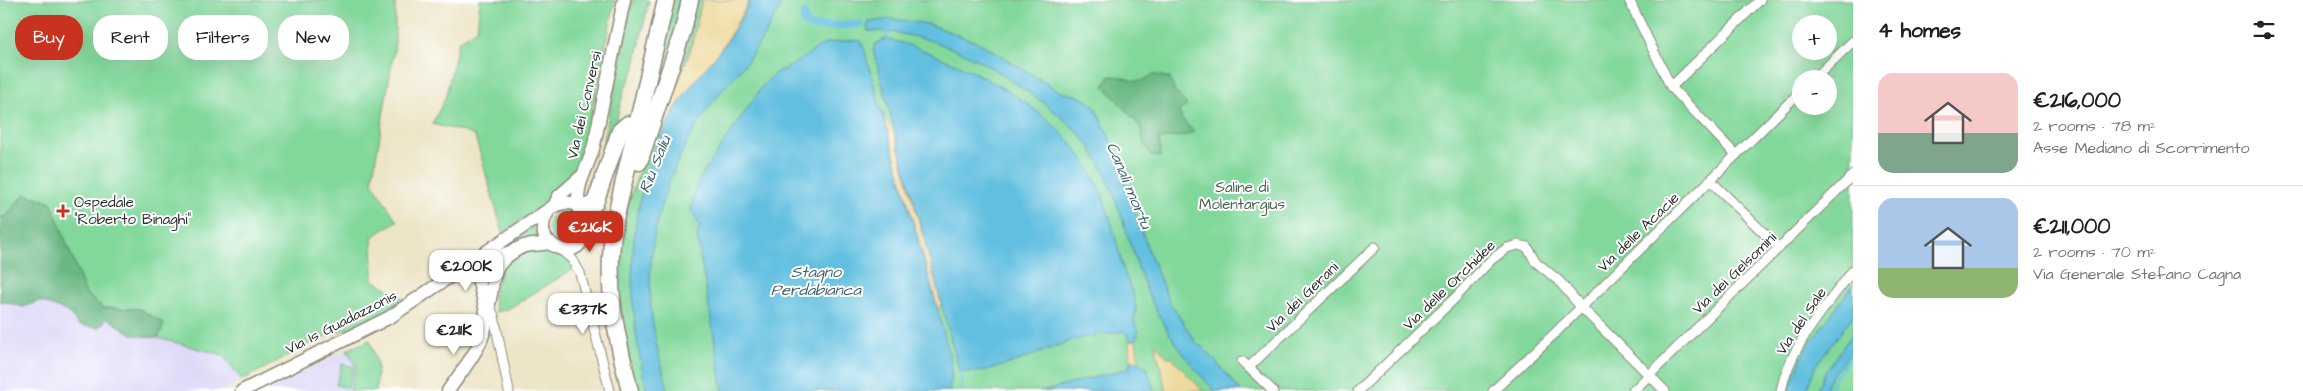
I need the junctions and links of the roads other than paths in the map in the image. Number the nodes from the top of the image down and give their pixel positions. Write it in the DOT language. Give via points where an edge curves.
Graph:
graph roads {
  1 [pos="624,0"];
  2 [pos="656,0"];
  3 [pos="666,0"];
  4 [pos="690,0"];
  5 [pos="1629,0"];
  6 [pos="1760,0"];
  7 [pos="1853,41"];
  8 [pos="1823,70"];
  9 [pos="1671,87"];
  10 [pos="1792,100"];
  11 [pos="628,124"];
  12 [pos="1736,155"];
  13 [pos="583,175"];
  14 [pos="1853,175"];
  15 [pos="1710,180"];
  16 [pos="621,199"];
  17 [pos="550,206"];
  18 [pos="580,209"];
  19 [pos="524,246"];
  20 [pos="554,246"];
  21 [pos="1375,247"];
  22 [pos="1779,248"];
  23 [pos="473,261"];
  24 [pos="1853,270"];
  25 [pos="488,303"];
  26 [pos="1581,307"];
  27 [pos="484,330"];
  28 [pos="498,343"];
  29 [pos="1650,375"];
  30 [pos="242,391"];
  31 [pos="448,391"];
  32 [pos="509,391"];
  33 [pos="610,391"];
  34 [pos="621,391"];
  35 [pos="630,391"];
  36 [pos="1273,391"];
  37 [pos="1358,391"];
  38 [pos="1493,391"];
  39 [pos="1633,391"];
  40 [pos="1664,391"];
  41 [pos="1781,391"];
  1 -- 13 [label="street, Via dei Conversi" via="594,145"];
  2 -- 11 [label="highway"];
  3 -- 16 [label="highway"];
  4 -- 16 [label="highway" via="639,161 627,195"];
  5 -- 9 [label="street"];
  6 -- 9 [label="street"];
  7 -- 8 [label="street"];
  9 -- 12 [label="street"];
  10 -- 12 [label="street, Via delle Acacie"];
  11 -- 18 [label="highway" via="620,131 595,203"];
  11 -- 34 [label="highway" via="605,223 601,255 605,324"];
  12 -- 15 [label="street, Via delle Acacie"];
  13 -- 17 [label="street, Via dei Conversi"];
  13 -- 18 [label="street" via="577,197"];
  14 -- 22 [label="street, Via dei Gelsomini"];
  15 -- 22 [label="street"];
  15 -- 26 [label="street, Via delle Acacie"];
  16 -- 35 [label="highway" via="612,237 611,294 617,339"];
  17 -- 18 [label="street" via="568,203"];
  17 -- 20 [label="street" via="542,224 544,235"];
  17 -- 23 [label="street, Via Is Guadazzonis"];
  18 -- 20 [label="street" via="588,225 584,240 571,248"];
  19 -- 20 [label="street"];
  19 -- 23 [label="street" via="487,262"];
  19 -- 25 [label="street" via="498,265"];
  20 -- 33 [label="street" via="572,259 580,273"];
  21 -- 36 [label="street, Via dei Gerani" via="1246,364"];
  22 -- 29 [label="street, Via dei Gelsomini"];
  23 -- 25 [label="street"];
  23 -- 25 [label="street" via="480,268"];
  23 -- 30 [label="street, Via Is Guadazzonis" via="390,317"];
  24 -- 41 [label="street, Via del Sale" via="1795,354 1785,371"];
  25 -- 27 [label="street"];
  25 -- 28 [label="street" via="494,316"];
  26 -- 29 [label="street"];
  26 -- 37 [label="street, Via delle Orchidee" via="1559,281 1536,262 1527,247 1507,248"];
  26 -- 38 [label="street, Via delle Acacie"];
  27 -- 28 [label="street"];
  27 -- 31 [label="street"];
  28 -- 32 [label="street"];
  29 -- 39 [label="street, Via dei Gelsomini"];
  29 -- 40 [label="street"];
}
